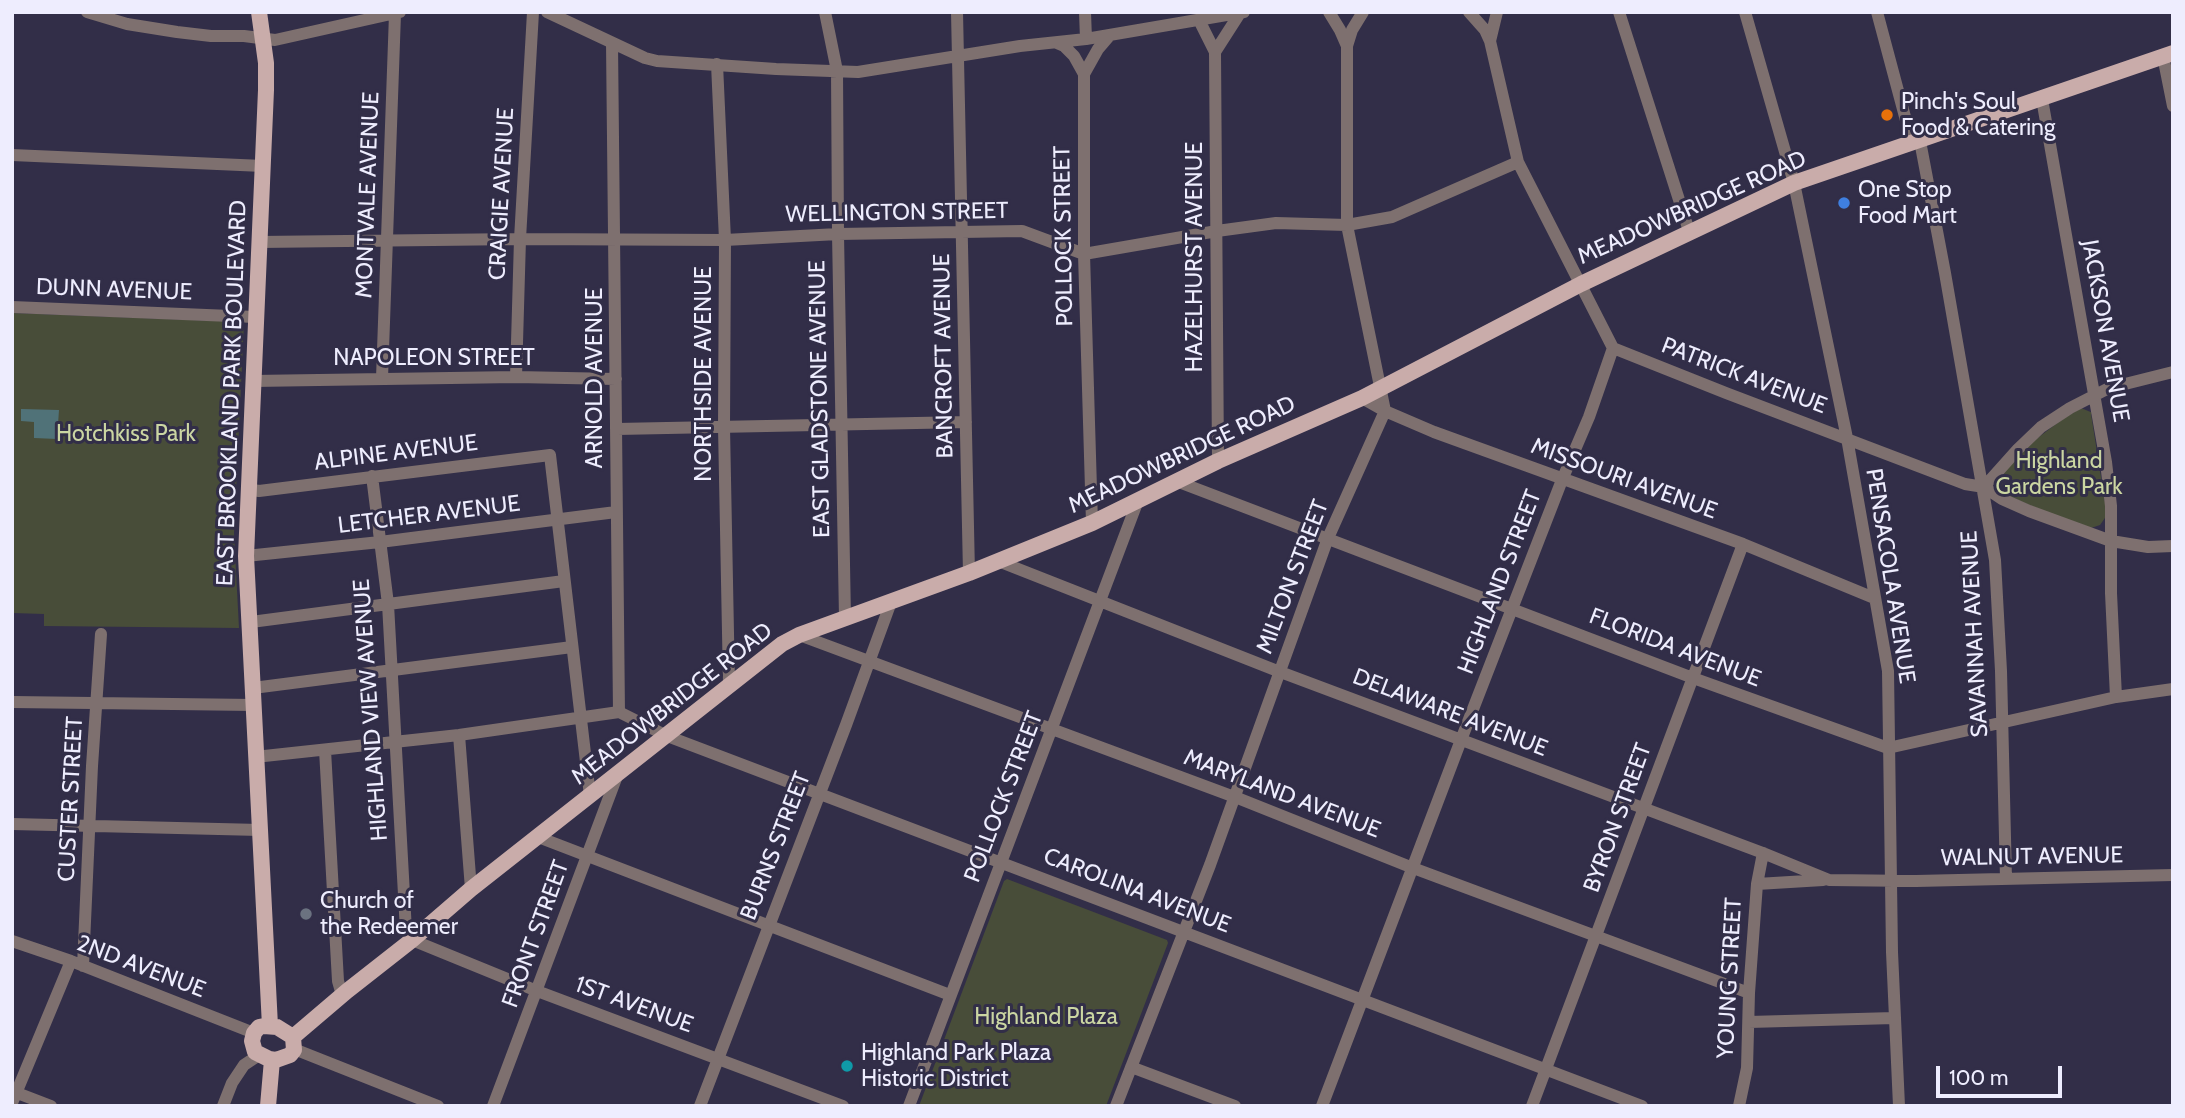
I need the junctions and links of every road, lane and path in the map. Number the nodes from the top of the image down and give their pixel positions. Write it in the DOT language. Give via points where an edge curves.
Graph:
graph roads {
  1 [pos="88,12"];
  2 [pos="259,12"];
  3 [pos="533,12"];
  4 [pos="547,12"];
  5 [pos="825,12"];
  6 [pos="957,12"];
  7 [pos="1085,12"];
  8 [pos="1329,12"];
  9 [pos="1363,12"];
  10 [pos="1469,12"];
  11 [pos="1497,12"];
  12 [pos="1619,12"];
  13 [pos="1745,12"];
  14 [pos="1877,12"];
  15 [pos="398,13"];
  16 [pos="1242,13"];
  17 [pos="1207,16"];
  18 [pos="1111,35"];
  19 [pos="263,38"];
  20 [pos="1086,39"];
  21 [pos="1490,41"];
  22 [pos="612,43"];
  23 [pos="1057,43"];
  24 [pos="1347,46"];
  25 [pos="1215,52"];
  26 [pos="2168,54"];
  27 [pos="959,55"];
  28 [pos="717,64"];
  29 [pos="837,71"];
  30 [pos="1084,74"];
  31 [pos="2042,99"];
  32 [pos="2173,106"];
  33 [pos="1916,142"];
  34 [pos="12,155"];
  35 [pos="1518,162"];
  36 [pos="263,166"];
  37 [pos="1794,184"];
  38 [pos="1347,225"];
  39 [pos="1217,231"];
  40 [pos="962,232"];
  41 [pos="1689,232"];
  42 [pos="838,234"];
  43 [pos="520,239"];
  44 [pos="388,240"];
  45 [pos="615,240"];
  46 [pos="725,240"];
  47 [pos="259,242"];
  48 [pos="1084,254"];
  49 [pos="1581,284"];
  50 [pos="12,307"];
  51 [pos="255,317"];
  52 [pos="1613,348"];
  53 [pos="2173,372"];
  54 [pos="516,377"];
  55 [pos="382,378"];
  56 [pos="616,379"];
  57 [pos="253,381"];
  58 [pos="1381,387"];
  59 [pos="2095,395"];
  60 [pos="1362,398"];
  61 [pos="1385,411"];
  62 [pos="966,422"];
  63 [pos="842,426"];
  64 [pos="724,427"];
  65 [pos="617,429"];
  66 [pos="1847,438"];
  67 [pos="1218,461"];
  68 [pos="372,476"];
  69 [pos="1562,480"];
  70 [pos="1175,481"];
  71 [pos="1984,486"];
  72 [pos="247,489"];
  73 [pos="1137,503"];
  74 [pos="616,512"];
  75 [pos="558,520"];
  76 [pos="1092,523"];
  77 [pos="1328,538"];
  78 [pos="2110,541"];
  79 [pos="380,542"];
  80 [pos="1743,544"];
  81 [pos="2173,546"];
  82 [pos="246,556"];
  83 [pos="998,561"];
  84 [pos="969,573"];
  85 [pos="564,581"];
  86 [pos="1874,598"];
  87 [pos="1099,601"];
  88 [pos="891,602"];
  89 [pos="388,604"];
  90 [pos="1513,608"];
  91 [pos="845,618"];
  92 [pos="251,622"];
  93 [pos="101,634"];
  94 [pos="799,635"];
  95 [pos="572,648"];
  96 [pos="868,661"];
  97 [pos="390,671"];
  98 [pos="1279,671"];
  99 [pos="1693,678"];
  100 [pos="729,684"];
  101 [pos="253,688"];
  102 [pos="2173,689"];
  103 [pos="2116,697"];
  104 [pos="12,702"];
  105 [pos="98,704"];
  106 [pos="254,705"];
  107 [pos="619,712"];
  108 [pos="583,717"];
  109 [pos="2002,723"];
  110 [pos="1052,729"];
  111 [pos="459,735"];
  112 [pos="667,736"];
  113 [pos="1461,740"];
  114 [pos="394,741"];
  115 [pos="1888,748"];
  116 [pos="325,750"];
  117 [pos="255,757"];
  118 [pos="617,776"];
  119 [pos="819,794"];
  120 [pos="590,796"];
  121 [pos="1234,797"];
  122 [pos="1643,809"];
  123 [pos="12,824"];
  124 [pos="90,825"];
  125 [pos="260,830"];
  126 [pos="538,837"];
  127 [pos="1763,853"];
  128 [pos="586,857"];
  129 [pos="1001,862"];
  130 [pos="1413,868"];
  131 [pos="2173,875"];
  132 [pos="2007,879"];
  133 [pos="1829,880"];
  134 [pos="1892,881"];
  135 [pos="1757,884"];
  136 [pos="471,889"];
  137 [pos="768,925"];
  138 [pos="1183,930"];
  139 [pos="1596,935"];
  140 [pos="412,940"];
  141 [pos="12,941"];
  142 [pos="77,964"];
  143 [pos="537,991"];
  144 [pos="1749,993"];
  145 [pos="342,995"];
  146 [pos="950,995"];
  147 [pos="1364,999"];
  148 [pos="1894,1018"];
  149 [pos="1749,1022"];
  150 [pos="270,1026"];
  151 [pos="254,1033"];
  152 [pos="294,1043"];
  153 [pos="266,1057"];
  154 [pos="718,1058"];
  155 [pos="1130,1067"];
  156 [pos="1545,1069"];
  157 [pos="14,1096"];
  158 [pos="51,1106"];
  159 [pos="223,1106"];
  160 [pos="268,1106"];
  161 [pos="438,1106"];
  162 [pos="493,1106"];
  163 [pos="700,1106"];
  164 [pos="843,1106"];
  165 [pos="909,1106"];
  166 [pos="1116,1106"];
  167 [pos="1235,1106"];
  168 [pos="1322,1106"];
  169 [pos="1532,1106"];
  170 [pos="1642,1106"];
  171 [pos="1739,1106"];
  172 [pos="1899,1106"];
  1 -- 19 [label="street" via="177,32"];
  2 -- 19 [label="main road, EAST BROOKLAND PARK BOULEVARD"];
  3 -- 43 [label="street, CRAIGIE AVENUE"];
  4 -- 22 [label="street"];
  5 -- 29 [label="street, EAST GLADSTONE AVENUE"];
  6 -- 27 [label="street, BANCROFT AVENUE"];
  7 -- 20 [label="street"];
  8 -- 24 [label="street"];
  9 -- 24 [label="street"];
  10 -- 21 [label="street"];
  11 -- 21 [label="street"];
  12 -- 41 [label="street"];
  13 -- 37 [label="street, PENSACOLA AVENUE"];
  14 -- 33 [label="street, SAVANNAH AVENUE"];
  15 -- 19 [label="street" via="284,39"];
  15 -- 44 [label="street, MONTVALE AVENUE"];
  16 -- 17 [label="street"];
  16 -- 25 [label="street"];
  17 -- 18 [label="street"];
  17 -- 25 [label="street, HAZELHURST AVENUE"];
  18 -- 20 [label="street"];
  18 -- 30 [label="street"];
  19 -- 36 [label="main road, EAST BROOKLAND PARK BOULEVARD"];
  20 -- 23 [label="street"];
  21 -- 35 [label="street"];
  22 -- 28 [label="street" via="657,61"];
  22 -- 45 [label="street, ARNOLD AVENUE"];
  23 -- 27 [label="street"];
  23 -- 30 [label="street" via="1074,56"];
  24 -- 38 [label="street"];
  25 -- 39 [label="street, HAZELHURST AVENUE"];
  26 -- 31 [label="main road, MEADOWBRIDGE ROAD"];
  26 -- 32 [label="street"];
  27 -- 29 [label="street"];
  27 -- 40 [label="street, BANCROFT AVENUE"];
  28 -- 29 [label="street"];
  28 -- 46 [label="street, NORTHSIDE AVENUE"];
  29 -- 42 [label="street, EAST GLADSTONE AVENUE"];
  30 -- 48 [label="street, POLLOCK STREET"];
  31 -- 33 [label="main road, MEADOWBRIDGE ROAD"];
  31 -- 59 [label="street, JACKSON AVENUE"];
  33 -- 37 [label="main road, MEADOWBRIDGE ROAD"];
  33 -- 71 [label="street, SAVANNAH AVENUE"];
  34 -- 36 [label="street"];
  35 -- 38 [label="street" via="1392,217"];
  35 -- 49 [label="street"];
  36 -- 47 [label="main road, EAST BROOKLAND PARK BOULEVARD"];
  37 -- 41 [label="main road, MEADOWBRIDGE ROAD"];
  37 -- 66 [label="street, PENSACOLA AVENUE"];
  38 -- 39 [label="street" via="1276,223"];
  38 -- 58 [label="street"];
  39 -- 48 [label="street"];
  39 -- 67 [label="street, HAZELHURST AVENUE"];
  40 -- 42 [label="street, WELLINGTON STREET"];
  40 -- 48 [label="street, WELLINGTON STREET" via="1022,231"];
  40 -- 62 [label="street, BANCROFT AVENUE"];
  41 -- 49 [label="main road, MEADOWBRIDGE ROAD"];
  42 -- 46 [label="street, WELLINGTON STREET"];
  42 -- 63 [label="street, EAST GLADSTONE AVENUE"];
  43 -- 44 [label="street, WELLINGTON STREET"];
  43 -- 45 [label="street, WELLINGTON STREET"];
  43 -- 54 [label="street, CRAIGIE AVENUE"];
  44 -- 47 [label="street, WELLINGTON STREET"];
  44 -- 55 [label="street, MONTVALE AVENUE"];
  45 -- 46 [label="street, WELLINGTON STREET"];
  45 -- 56 [label="street, ARNOLD AVENUE"];
  46 -- 64 [label="street, NORTHSIDE AVENUE"];
  47 -- 51 [label="main road, EAST BROOKLAND PARK BOULEVARD"];
  48 -- 76 [label="street, POLLOCK STREET"];
  49 -- 52 [label="street"];
  49 -- 58 [label="main road, MEADOWBRIDGE ROAD"];
  50 -- 51 [label="street, DUNN AVENUE"];
  51 -- 57 [label="main road, EAST BROOKLAND PARK BOULEVARD"];
  52 -- 66 [label="street, PATRICK AVENUE"];
  52 -- 69 [label="street, HIGHLAND STREET"];
  53 -- 59 [label="street"];
  54 -- 55 [label="street, NAPOLEON STREET"];
  54 -- 56 [label="street, NAPOLEON STREET"];
  55 -- 57 [label="street, NAPOLEON STREET"];
  56 -- 65 [label="street, ARNOLD AVENUE"];
  57 -- 72 [label="main road, EAST BROOKLAND PARK BOULEVARD"];
  58 -- 60 [label="main road, MEADOWBRIDGE ROAD"];
  58 -- 61 [label="street"];
  59 -- 71 [label="street" via="2042,427"];
  59 -- 78 [label="street, JACKSON AVENUE" via="2106,462"];
  60 -- 61 [label="street, MISSOURI AVENUE"];
  60 -- 67 [label="main road, MEADOWBRIDGE ROAD"];
  61 -- 69 [label="street, MISSOURI AVENUE"];
  61 -- 77 [label="street, MILTON STREET"];
  62 -- 63 [label="street"];
  62 -- 84 [label="street, BANCROFT AVENUE"];
  63 -- 64 [label="street"];
  63 -- 91 [label="street, EAST GLADSTONE AVENUE"];
  64 -- 65 [label="street"];
  64 -- 100 [label="street, NORTHSIDE AVENUE"];
  65 -- 74 [label="street, ARNOLD AVENUE"];
  66 -- 71 [label="street, PATRICK AVENUE" via="1965,484"];
  66 -- 86 [label="street, PENSACOLA AVENUE"];
  67 -- 70 [label="main road, MEADOWBRIDGE ROAD"];
  68 -- 72 [label="street, ALPINE AVENUE"];
  68 -- 75 [label="street, ALPINE AVENUE" via="550,455"];
  68 -- 79 [label="street, HIGHLAND VIEW AVENUE"];
  69 -- 80 [label="street, MISSOURI AVENUE"];
  69 -- 90 [label="street, HIGHLAND STREET"];
  70 -- 73 [label="main road, MEADOWBRIDGE ROAD"];
  70 -- 77 [label="street, FLORIDA AVENUE"];
  71 -- 78 [label="street, PATRICK AVENUE" via="2020,507"];
  71 -- 109 [label="street, SAVANNAH AVENUE" via="1995,560"];
  72 -- 82 [label="main road, EAST BROOKLAND PARK BOULEVARD"];
  73 -- 76 [label="main road, MEADOWBRIDGE ROAD"];
  73 -- 87 [label="street, POLLOCK STREET"];
  74 -- 75 [label="street, LETCHER AVENUE"];
  74 -- 107 [label="street, ARNOLD AVENUE"];
  75 -- 79 [label="street, LETCHER AVENUE"];
  75 -- 85 [label="street"];
  76 -- 83 [label="main road, MEADOWBRIDGE ROAD"];
  77 -- 90 [label="street, FLORIDA AVENUE"];
  77 -- 98 [label="street, MILTON STREET"];
  78 -- 81 [label="street, PATRICK AVENUE"];
  78 -- 103 [label="street, JACKSON AVENUE"];
  79 -- 82 [label="street, LETCHER AVENUE"];
  79 -- 89 [label="street, HIGHLAND VIEW AVENUE"];
  80 -- 86 [label="street, MISSOURI AVENUE"];
  80 -- 99 [label="street, BYRON STREET"];
  82 -- 92 [label="main road, EAST BROOKLAND PARK BOULEVARD"];
  83 -- 84 [label="main road, MEADOWBRIDGE ROAD"];
  83 -- 87 [label="street, DELAWARE AVENUE"];
  84 -- 88 [label="main road, MEADOWBRIDGE ROAD"];
  85 -- 89 [label="street"];
  85 -- 95 [label="street"];
  86 -- 115 [label="street, PENSACOLA AVENUE" via="1888,671"];
  87 -- 98 [label="street, DELAWARE AVENUE"];
  87 -- 110 [label="street, POLLOCK STREET"];
  88 -- 91 [label="main road, MEADOWBRIDGE ROAD"];
  88 -- 96 [label="street, BURNS STREET"];
  89 -- 92 [label="street"];
  89 -- 97 [label="street, HIGHLAND VIEW AVENUE"];
  90 -- 99 [label="street, FLORIDA AVENUE"];
  90 -- 113 [label="street, HIGHLAND STREET"];
  91 -- 94 [label="main road, MEADOWBRIDGE ROAD"];
  92 -- 101 [label="main road, EAST BROOKLAND PARK BOULEVARD"];
  93 -- 105 [label="street, CUSTER STREET"];
  94 -- 96 [label="street, MARYLAND AVENUE"];
  94 -- 100 [label="main road, MEADOWBRIDGE ROAD"];
  95 -- 97 [label="street"];
  95 -- 108 [label="street"];
  96 -- 110 [label="street, MARYLAND AVENUE"];
  96 -- 119 [label="street, BURNS STREET"];
  97 -- 101 [label="street"];
  97 -- 114 [label="street, HIGHLAND VIEW AVENUE"];
  98 -- 113 [label="street, DELAWARE AVENUE"];
  98 -- 121 [label="street, MILTON STREET"];
  99 -- 115 [label="street, FLORIDA AVENUE"];
  99 -- 122 [label="street, BYRON STREET"];
  100 -- 112 [label="main road, MEADOWBRIDGE ROAD"];
  101 -- 106 [label="main road, EAST BROOKLAND PARK BOULEVARD"];
  102 -- 103 [label="street"];
  103 -- 109 [label="street"];
  104 -- 105 [label="street"];
  105 -- 106 [label="street"];
  105 -- 124 [label="street, CUSTER STREET"];
  106 -- 117 [label="main road, EAST BROOKLAND PARK BOULEVARD"];
  107 -- 108 [label="street"];
  107 -- 112 [label="street, CAROLINA AVENUE"];
  108 -- 111 [label="street"];
  108 -- 120 [label="street"];
  109 -- 115 [label="street"];
  109 -- 132 [label="street, SAVANNAH AVENUE"];
  110 -- 121 [label="street, MARYLAND AVENUE"];
  110 -- 129 [label="street, POLLOCK STREET"];
  111 -- 114 [label="street"];
  111 -- 136 [label="street"];
  112 -- 118 [label="main road, MEADOWBRIDGE ROAD"];
  112 -- 119 [label="street, CAROLINA AVENUE"];
  113 -- 122 [label="street, DELAWARE AVENUE"];
  113 -- 130 [label="street, HIGHLAND STREET"];
  114 -- 116 [label="street"];
  114 -- 140 [label="street, HIGHLAND VIEW AVENUE" via="406,931"];
  115 -- 134 [label="street, PENSACOLA AVENUE"];
  116 -- 117 [label="street"];
  116 -- 145 [label="street"];
  117 -- 125 [label="main road, EAST BROOKLAND PARK BOULEVARD"];
  118 -- 120 [label="main road, MEADOWBRIDGE ROAD"];
  118 -- 128 [label="street, FRONT STREET"];
  119 -- 129 [label="street, CAROLINA AVENUE"];
  119 -- 137 [label="street, BURNS STREET"];
  120 -- 126 [label="main road, MEADOWBRIDGE ROAD"];
  121 -- 130 [label="street, MARYLAND AVENUE"];
  121 -- 138 [label="street, MILTON STREET"];
  122 -- 127 [label="street, DELAWARE AVENUE"];
  122 -- 139 [label="street, BYRON STREET"];
  123 -- 124 [label="street"];
  124 -- 125 [label="street"];
  124 -- 142 [label="street, CUSTER STREET"];
  125 -- 150 [label="main road, EAST BROOKLAND PARK BOULEVARD"];
  126 -- 128 [label="street"];
  126 -- 136 [label="main road, MEADOWBRIDGE ROAD"];
  127 -- 133 [label="street, DELAWARE AVENUE"];
  127 -- 135 [label="street, YOUNG STREET"];
  128 -- 137 [label="street"];
  128 -- 143 [label="street, FRONT STREET"];
  129 -- 138 [label="street, CAROLINA AVENUE"];
  129 -- 146 [label="street, POLLOCK STREET"];
  130 -- 139 [label="street, MARYLAND AVENUE"];
  130 -- 147 [label="street, HIGHLAND STREET"];
  131 -- 132 [label="street, WALNUT AVENUE"];
  132 -- 134 [label="street, WALNUT AVENUE"];
  133 -- 134 [label="street, DELAWARE AVENUE"];
  133 -- 135 [label="street"];
  134 -- 148 [label="street, PENSACOLA AVENUE"];
  135 -- 144 [label="street, YOUNG STREET"];
  136 -- 140 [label="main road, MEADOWBRIDGE ROAD"];
  137 -- 146 [label="street"];
  137 -- 154 [label="street, BURNS STREET"];
  138 -- 147 [label="street, CAROLINA AVENUE"];
  138 -- 155 [label="street, MILTON STREET"];
  139 -- 144 [label="street, MARYLAND AVENUE"];
  139 -- 156 [label="street, BYRON STREET"];
  140 -- 143 [label="street, 1ST AVENUE"];
  140 -- 145 [label="main road, MEADOWBRIDGE ROAD"];
  141 -- 142 [label="street, 2ND AVENUE"];
  142 -- 151 [label="street, 2ND AVENUE"];
  142 -- 157 [label="street, CUSTER STREET"];
  143 -- 154 [label="street, 1ST AVENUE"];
  143 -- 162 [label="street, FRONT STREET"];
  144 -- 149 [label="street, YOUNG STREET"];
  145 -- 152 [label="main road, MEADOWBRIDGE ROAD"];
  146 -- 165 [label="street, POLLOCK STREET"];
  147 -- 156 [label="street, CAROLINA AVENUE"];
  147 -- 168 [label="street, HIGHLAND STREET"];
  148 -- 149 [label="street"];
  148 -- 172 [label="street, PENSACOLA AVENUE"];
  149 -- 171 [label="street, YOUNG STREET"];
  150 -- 151 [label="main road"];
  150 -- 152 [label="main road" via="284,1030"];
  151 -- 153 [label="main road" via="253,1047"];
  152 -- 153 [label="main road" via="284,1059"];
  152 -- 161 [label="street"];
  153 -- 159 [label="street" via="244,1065"];
  153 -- 160 [label="main road"];
  154 -- 163 [label="street, BURNS STREET"];
  154 -- 164 [label="street, 1ST AVENUE"];
  155 -- 166 [label="street, MILTON STREET"];
  155 -- 167 [label="street"];
  156 -- 169 [label="street, BYRON STREET"];
  156 -- 170 [label="street, CAROLINA AVENUE"];
  157 -- 158 [label="street"];
}
